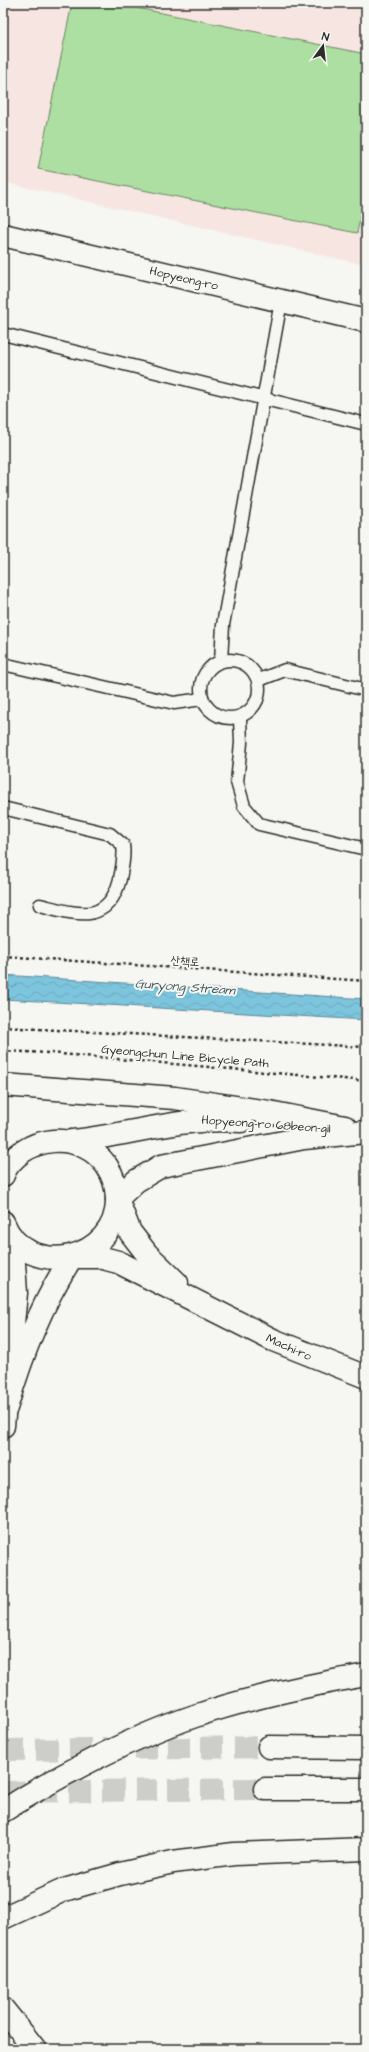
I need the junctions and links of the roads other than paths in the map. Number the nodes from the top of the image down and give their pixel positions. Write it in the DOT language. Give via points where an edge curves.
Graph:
graph roads {
  1 [pos="3,235"];
  2 [pos="281,301"];
  3 [pos="366,321"];
  4 [pos="3,334"];
  5 [pos="265,398"];
  6 [pos="366,424"];
  7 [pos="221,661"];
  8 [pos="3,664"];
  9 [pos="259,680"];
  10 [pos="366,690"];
  11 [pos="202,699"];
  12 [pos="240,718"];
  13 [pos="3,808"];
  14 [pos="366,849"];
  15 [pos="40,905"];
  16 [pos="3,1085"];
  17 [pos="366,1131"];
  18 [pos="72,1141"];
  19 [pos="3,1143"];
  20 [pos="32,1145"];
  21 [pos="3,1175"];
  22 [pos="117,1199"];
  23 [pos="4,1225"];
  24 [pos="72,1257"];
  25 [pos="215,1310"];
  26 [pos="366,1377"];
  27 [pos="4,1417"];
  28 [pos="366,1675"];
  29 [pos="268,1747"];
  30 [pos="366,1748"];
  31 [pos="265,1789"];
  32 [pos="366,1789"];
  33 [pos="3,1811"];
  34 [pos="366,1849"];
  35 [pos="6,1916"];
  36 [pos="3,2009"];
  37 [pos="35,2049"];
  1 -- 2 [label="main road, Hopyeong-ro"];
  2 -- 3 [label="main road, Hopyeong-ro"];
  2 -- 5 [label="lane"];
  4 -- 5 [label="lane"];
  5 -- 6 [label="lane"];
  5 -- 7 [label="lane" via="223,625"];
  7 -- 9 [label="lane" via="236,660 250,667"];
  7 -- 11 [label="lane" via="208,669 201,683"];
  8 -- 11 [label="lane" via="174,703"];
  9 -- 10 [label="lane" via="285,670"];
  9 -- 12 [label="lane" via="260,696 253,709"];
  11 -- 12 [label="lane" via="210,712 224,719"];
  12 -- 14 [label="lane" via="241,743 237,782 244,806 259,824"];
  13 -- 15 [label="lane" via="110,834 123,845 125,856 117,889 107,906 94,912 78,914"];
  16 -- 17 [label="main road" via="175,1098 269,1112"];
  17 -- 18 [label="main road, Hopyeong-ro 68beon-gil" via="201,1119"];
  17 -- 22 [label="main road, Hopyeong-ro 68beon-gil" via="304,1138 161,1166 136,1180"];
  18 -- 20 [label="main road" via="52,1140"];
  18 -- 22 [label="main road" via="90,1149 104,1163 114,1180"];
  19 -- 20 [label="main road"];
  20 -- 21 [label="main road" via="16,1156"];
  22 -- 24 [label="main road" via="113,1219 104,1236 90,1249"];
  22 -- 25 [label="main road, Machi-ro" via="130,1232 147,1254 189,1294"];
  23 -- 24 [label="main road" via="17,1243 34,1254 53,1259"];
  23 -- 27 [label="main road" via="13,1249 16,1293"];
  24 -- 25 [label="main road, Machi-ro" via="98,1257 118,1262"];
  24 -- 27 [label="main road" via="57,1280 25,1350"];
  25 -- 26 [label="main road, Machi-ro" via="273,1340"];
  28 -- 33 [label="main road" via="312,1685 194,1716 132,1741 27,1795"];
  29 -- 30 [label="main road"];
  31 -- 32 [label="main road"];
  34 -- 35 [label="main road" via="234,1854 173,1862 64,1890"];
  36 -- 37 [label="main road"];
}
